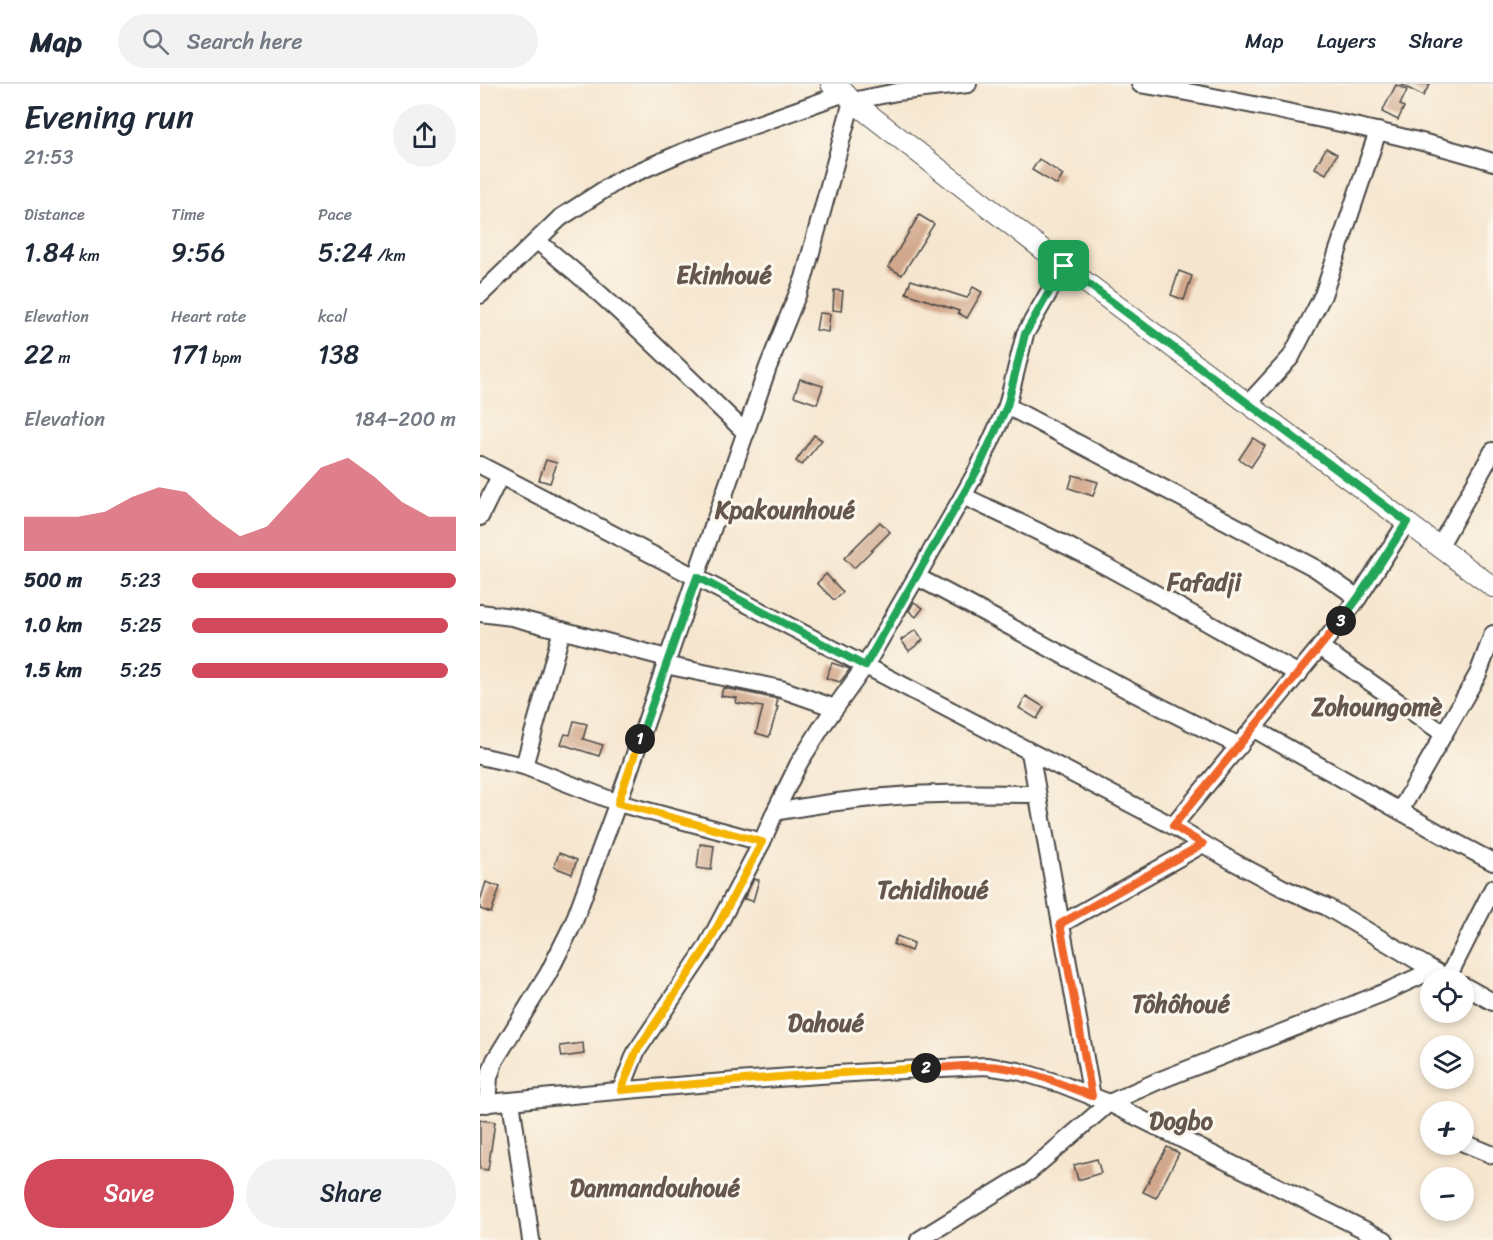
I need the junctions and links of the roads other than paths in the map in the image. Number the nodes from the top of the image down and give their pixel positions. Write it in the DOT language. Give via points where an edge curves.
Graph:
graph roads {
  1 [pos="968,84"];
  2 [pos="1140,84"];
  3 [pos="902,88"];
  4 [pos="843,92"];
  5 [pos="1378,131"];
  6 [pos="1493,162"];
  7 [pos="537,241"];
  8 [pos="1064,266"];
  9 [pos="480,295"];
  10 [pos="1248,404"];
  11 [pos="1007,406"];
  12 [pos="746,433"];
  13 [pos="1493,451"];
  14 [pos="480,465"];
  15 [pos="500,476"];
  16 [pos="963,496"];
  17 [pos="480,518"];
  18 [pos="1407,522"];
  19 [pos="1439,547"];
  20 [pos="697,577"];
  21 [pos="917,577"];
  22 [pos="1493,587"];
  23 [pos="1358,598"];
  24 [pos="480,614"];
  25 [pos="562,630"];
  26 [pos="1493,634"];
  27 [pos="1320,647"];
  28 [pos="666,661"];
  29 [pos="865,666"];
  30 [pos="1299,674"];
  31 [pos="835,708"];
  32 [pos="1254,729"];
  33 [pos="1444,734"];
  34 [pos="1240,746"];
  35 [pos="1030,752"];
  36 [pos="480,756"];
  37 [pos="524,766"];
  38 [pos="1037,794"];
  39 [pos="618,803"];
  40 [pos="1400,811"];
  41 [pos="775,812"];
  42 [pos="1173,826"];
  43 [pos="762,842"];
  44 [pos="1203,844"];
  45 [pos="1493,862"];
  46 [pos="1493,888"];
  47 [pos="1487,915"];
  48 [pos="1060,924"];
  49 [pos="1432,969"];
  50 [pos="1449,969"];
  51 [pos="1420,983"];
  52 [pos="1474,992"];
  53 [pos="1493,1002"];
  54 [pos="621,1090"];
  55 [pos="1092,1096"];
  56 [pos="511,1101"];
  57 [pos="1109,1103"];
  58 [pos="484,1104"];
  59 [pos="1474,1147"];
  60 [pos="1493,1155"];
  61 [pos="531,1240"];
  62 [pos="919,1240"];
  63 [pos="1385,1240"];
  1 -- 3 [label="street"];
  2 -- 5 [label="street"];
  3 -- 4 [label="street"];
  4 -- 7 [label="street" via="619,180 560,218"];
  4 -- 8 [label="main road"];
  4 -- 12 [label="street" via="804,278"];
  5 -- 6 [label="street"];
  5 -- 10 [label="street" via="1323,295 1291,357"];
  7 -- 9 [label="street"];
  7 -- 12 [label="street" via="627,319"];
  8 -- 10 [label="main road"];
  8 -- 11 [label="street" via="1025,334"];
  10 -- 18 [label="main road"];
  11 -- 16 [label="street"];
  11 -- 23 [label="street" via="1315,568"];
  12 -- 20 [label="street"];
  13 -- 19 [label="street"];
  14 -- 15 [label="street"];
  15 -- 17 [label="street"];
  15 -- 20 [label="street"];
  16 -- 21 [label="street"];
  16 -- 30 [label="street" via="1082,554"];
  18 -- 19 [label="main road"];
  18 -- 23 [label="street"];
  19 -- 22 [label="main road"];
  20 -- 28 [label="street"];
  20 -- 29 [label="street"];
  21 -- 29 [label="street"];
  21 -- 34 [label="street" via="1103,678"];
  23 -- 27 [label="street"];
  24 -- 25 [label="street" via="512,617"];
  25 -- 28 [label="street"];
  25 -- 37 [label="street"];
  26 -- 33 [label="street" via="1478,674"];
  27 -- 30 [label="street"];
  27 -- 33 [label="street"];
  28 -- 31 [label="street" via="782,689"];
  28 -- 39 [label="street"];
  29 -- 31 [label="street"];
  29 -- 35 [label="street"];
  30 -- 32 [label="street"];
  31 -- 41 [label="street" via="799,763"];
  32 -- 34 [label="street"];
  32 -- 40 [label="street"];
  33 -- 40 [label="street"];
  34 -- 42 [label="street"];
  35 -- 38 [label="street"];
  35 -- 42 [label="street"];
  36 -- 37 [label="street"];
  37 -- 39 [label="street"];
  38 -- 41 [label="street" via="888,797"];
  38 -- 48 [label="street"];
  39 -- 43 [label="street"];
  39 -- 58 [label="street" via="573,924 548,974 495,1060"];
  40 -- 45 [label="street"];
  41 -- 43 [label="street"];
  42 -- 44 [label="street"];
  43 -- 54 [label="street" via="706,948 636,1052"];
  44 -- 48 [label="street"];
  44 -- 49 [label="street" via="1327,907"];
  46 -- 47 [label="street"];
  47 -- 50 [label="street"];
  48 -- 55 [label="street"];
  51 -- 57 [label="street" via="1383,993"];
  52 -- 53 [label="street"];
  54 -- 55 [label="street" via="986,1066 1018,1071"];
  54 -- 56 [label="street"];
  55 -- 57 [label="street"];
  56 -- 58 [label="street"];
  56 -- 61 [label="street"];
  57 -- 62 [label="street" via="1029,1172"];
  57 -- 63 [label="street"];
  59 -- 60 [label="street"];
}
